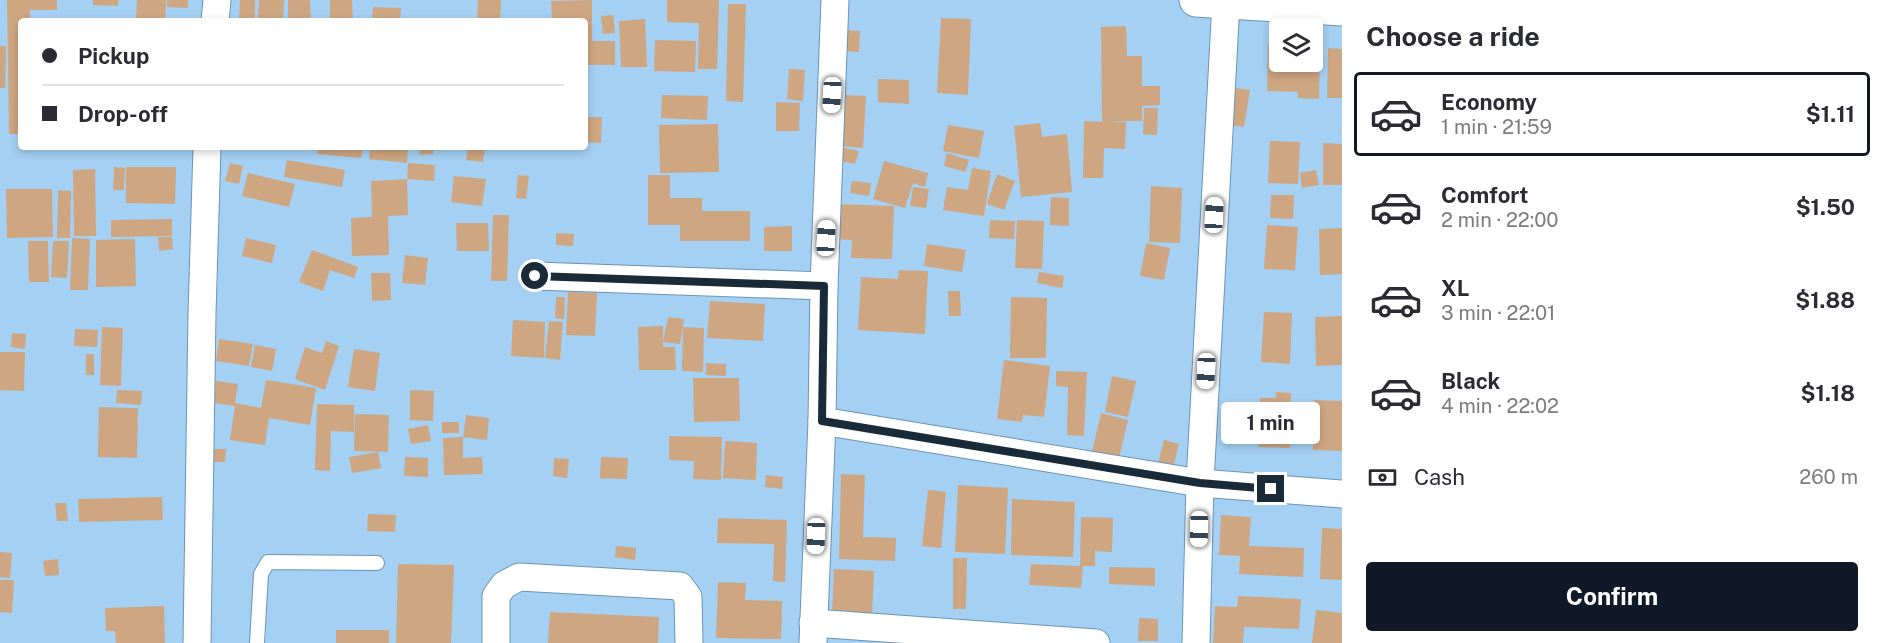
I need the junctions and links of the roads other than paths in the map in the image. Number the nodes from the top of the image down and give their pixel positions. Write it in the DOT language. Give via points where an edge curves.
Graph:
graph roads {
  1 [pos="217,0"];
  2 [pos="835,0"];
  3 [pos="1211,1"];
  4 [pos="1342,9"];
  5 [pos="215,18"];
  6 [pos="207,150"];
  7 [pos="535,276"];
  8 [pos="824,286"];
  9 [pos="822,421"];
  10 [pos="1200,483"];
  11 [pos="1342,494"];
  12 [pos="377,563"];
  13 [pos="813,633"];
  14 [pos="197,643"];
  15 [pos="257,643"];
  16 [pos="496,643"];
  17 [pos="689,643"];
  18 [pos="1096,643"];
  19 [pos="1196,643"];
  1 -- 5 [label="street"];
  2 -- 8 [label="street"];
  3 -- 4 [label="main road"];
  3 -- 10 [label="street"];
  6 -- 14 [label="street"];
  7 -- 8 [label="street"];
  8 -- 9 [label="street"];
  9 -- 10 [label="street"];
  9 -- 13 [label="street"];
  10 -- 11 [label="street"];
  10 -- 19 [label="street"];
  12 -- 15 [label="lane" via="268,562 261,574"];
  13 -- 18 [label="street"];
  16 -- 17 [label="street" via="496,596 504,585 519,577 680,586 688,597"];
}
